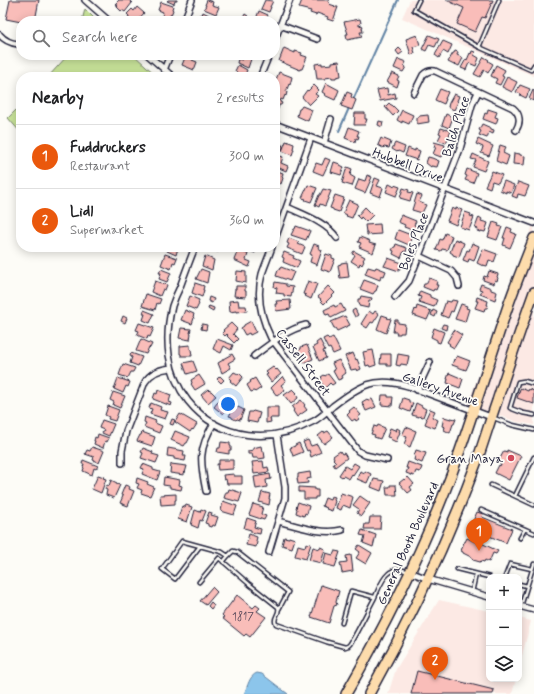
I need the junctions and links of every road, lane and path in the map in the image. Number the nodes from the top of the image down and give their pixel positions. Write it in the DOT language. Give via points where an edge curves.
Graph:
graph roads {
  1 [pos="84,0"];
  2 [pos="192,0"];
  3 [pos="290,0"];
  4 [pos="418,0"];
  5 [pos="499,0"];
  6 [pos="103,16"];
  7 [pos="186,16"];
  8 [pos="280,25"];
  9 [pos="0,35"];
  10 [pos="317,39"];
  11 [pos="16,44"];
  12 [pos="479,47"];
  13 [pos="153,60"];
  14 [pos="168,60"];
  15 [pos="267,60"];
  16 [pos="534,65"];
  17 [pos="164,70"];
  18 [pos="167,72"];
  19 [pos="262,72"];
  20 [pos="478,92"];
  21 [pos="414,93"];
  22 [pos="331,119"];
  23 [pos="280,126"];
  24 [pos="516,130"];
  25 [pos="311,138"];
  26 [pos="324,143"];
  27 [pos="445,190"];
  28 [pos="287,207"];
  29 [pos="534,223"];
  30 [pos="280,226"];
  31 [pos="337,238"];
  32 [pos="534,238"];
  33 [pos="193,252"];
  34 [pos="270,252"];
  35 [pos="419,256"];
  36 [pos="459,286"];
  37 [pos="534,292"];
  38 [pos="395,297"];
  39 [pos="306,325"];
  40 [pos="273,342"];
  41 [pos="254,356"];
  42 [pos="430,362"];
  43 [pos="171,368"];
  44 [pos="534,384"];
  45 [pos="417,390"];
  46 [pos="473,410"];
  47 [pos="327,411"];
  48 [pos="534,415"];
  49 [pos="491,417"];
  50 [pos="214,423"];
  51 [pos="534,430"];
  52 [pos="277,434"];
  53 [pos="534,457"];
  54 [pos="387,460"];
  55 [pos="122,463"];
  56 [pos="491,485"];
  57 [pos="206,491"];
  58 [pos="515,496"];
  59 [pos="534,505"];
  60 [pos="481,510"];
  61 [pos="278,521"];
  62 [pos="525,529"];
  63 [pos="342,530"];
  64 [pos="534,533"];
  65 [pos="520,538"];
  66 [pos="200,546"];
  67 [pos="269,552"];
  68 [pos="228,556"];
  69 [pos="223,562"];
  70 [pos="534,564"];
  71 [pos="457,569"];
  72 [pos="532,569"];
  73 [pos="410,572"];
  74 [pos="476,574"];
  75 [pos="506,574"];
  76 [pos="486,576"];
  77 [pos="428,579"];
  78 [pos="199,582"];
  79 [pos="522,585"];
  80 [pos="527,586"];
  81 [pos="472,592"];
  82 [pos="486,596"];
  83 [pos="374,597"];
  84 [pos="522,600"];
  85 [pos="522,607"];
  86 [pos="279,610"];
  87 [pos="534,610"];
  88 [pos="342,623"];
  89 [pos="346,694"];
  90 [pos="369,694"];
  1 -- 6 [label="street"];
  2 -- 7 [label="street"];
  3 -- 8 [label="street"];
  4 -- 12 [label="lane" via="414,10"];
  5 -- 12 [label="lane"];
  8 -- 10 [label="street"];
  9 -- 11 [label="street" via="6,41"];
  12 -- 16 [label="lane" via="532,70"];
  13 -- 17 [label="street"];
  14 -- 17 [label="street"];
  15 -- 19 [label="street"];
  17 -- 18 [label="street"];
  20 -- 21 [label="street, Balch Place" via="428,71 423,75"];
  20 -- 24 [label="street, Balch Place" via="516,111 519,124"];
  20 -- 27 [label="street, Balch Place"];
  22 -- 26 [label="street"];
  23 -- 25 [label="street, Hubbell Drive"];
  25 -- 26 [label="street, Hubbell Drive"];
  25 -- 28 [label="street"];
  26 -- 27 [label="street, Hubbell Drive"];
  27 -- 29 [label="street, Hubbell Drive"];
  27 -- 35 [label="street, Boles Place"];
  28 -- 30 [label="street"];
  28 -- 31 [label="street" via="324,225"];
  32 -- 46 [label="highway, General Booth Boulevard" via="508,305"];
  33 -- 43 [label="street, Gallery Avenue" via="170,318 168,355"];
  34 -- 40 [label="street, Cassell Street" via="262,273 260,302 266,329"];
  35 -- 36 [label="street" via="451,271"];
  35 -- 38 [label="street, Boles Place" via="409,281"];
  37 -- 49 [label="highway"];
  39 -- 40 [label="street" via="289,331"];
  40 -- 41 [label="street"];
  40 -- 47 [label="street, Cassell Street"];
  42 -- 45 [label="street"];
  43 -- 50 [label="street, Gallery Avenue" via="185,397"];
  43 -- 55 [label="street" via="156,371 147,378 126,431"];
  44 -- 48 [label="lane" via="518,382 510,408"];
  45 -- 46 [label="street, Gallery Avenue"];
  45 -- 47 [label="street, Gallery Avenue" via="398,383 367,384 350,393"];
  46 -- 49 [label="street, Gallery Avenue"];
  46 -- 73 [label="highway, General Booth Boulevard" via="452,473"];
  47 -- 52 [label="street, Gallery Avenue" via="302,427"];
  47 -- 54 [label="street, Cassell Street" via="358,451"];
  49 -- 51 [label="lane"];
  49 -- 77 [label="highway" via="452,525"];
  50 -- 52 [label="street, Gallery Avenue" via="248,435"];
  50 -- 57 [label="street" via="202,453"];
  52 -- 61 [label="street" via="285,487 284,505"];
  53 -- 58 [label="lane"];
  56 -- 58 [label="lane"];
  58 -- 59 [label="lane"];
  60 -- 62 [label="lane"];
  61 -- 63 [label="street" via="321,532"];
  61 -- 67 [label="street"];
  62 -- 64 [label="lane"];
  62 -- 65 [label="lane"];
  66 -- 66 [label="lane" via="182,541 162,569 175,579"];
  66 -- 68 [label="lane"];
  68 -- 69 [label="lane"];
  68 -- 86 [label="lane" via="233,551 237,552 288,592"];
  69 -- 78 [label="lane" via="219,558"];
  69 -- 86 [label="lane"];
  70 -- 72 [label="lane"];
  71 -- 74 [label="lane"];
  72 -- 75 [label="lane" via="510,564"];
  72 -- 80 [label="lane"];
  73 -- 77 [label="street"];
  73 -- 83 [label="lane" via="397,570 387,574"];
  73 -- 89 [label="highway, General Booth Boulevard" via="369,655"];
  74 -- 76 [label="lane"];
  74 -- 81 [label="lane"];
  77 -- 81 [label="street"];
  77 -- 90 [label="highway"];
  79 -- 80 [label="lane"];
  80 -- 84 [label="lane"];
  81 -- 82 [label="street"];
  83 -- 86 [label="lane" via="350,644 345,647 278,625 274,621"];
  83 -- 88 [label="lane" via="351,591"];
  85 -- 87 [label="street"];
}
